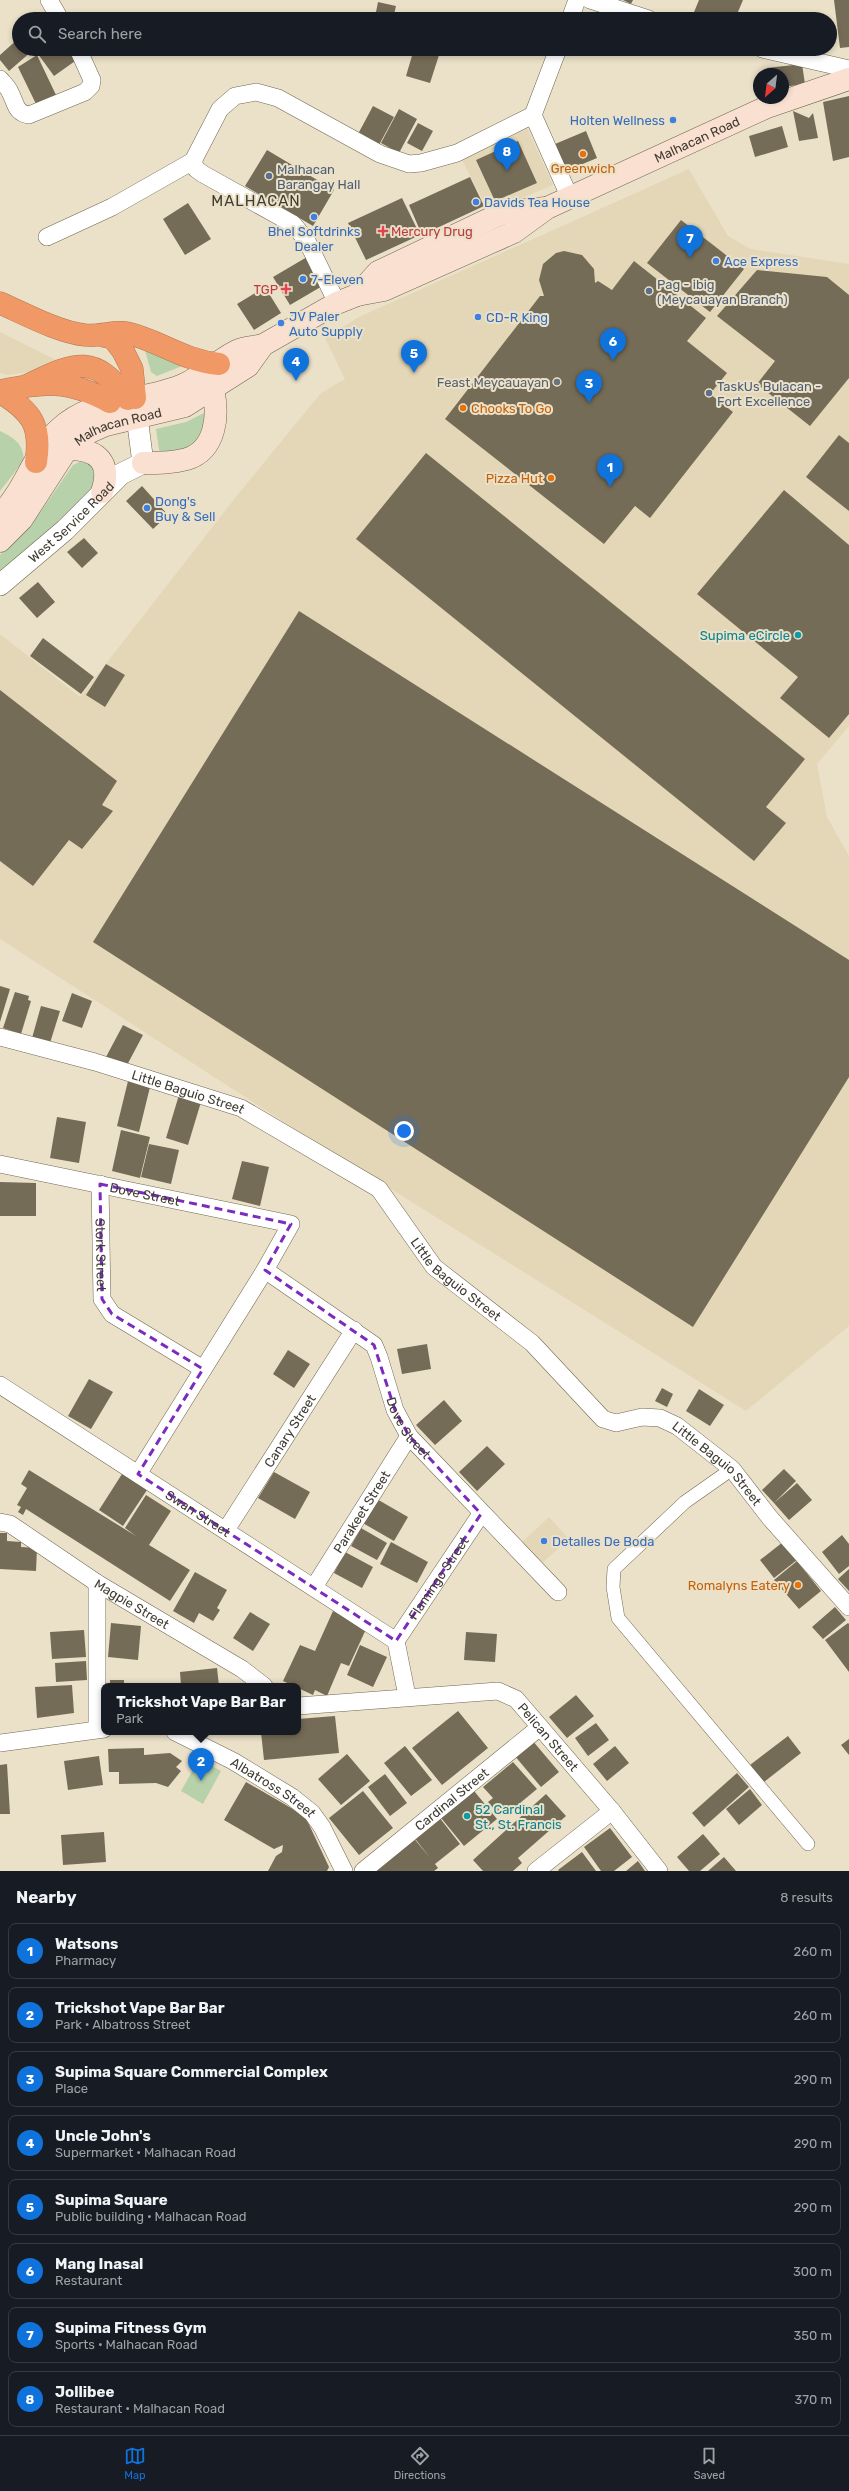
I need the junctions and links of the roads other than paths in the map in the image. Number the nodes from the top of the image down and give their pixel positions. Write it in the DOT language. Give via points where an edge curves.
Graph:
graph roads {
  1 [pos="49,0"];
  2 [pos="577,0"];
  3 [pos="590,0"];
  4 [pos="56,12"];
  5 [pos="573,12"];
  6 [pos="627,12"];
  7 [pos="81,56"];
  8 [pos="555,56"];
  9 [pos="792,56"];
  10 [pos="849,69"];
  11 [pos="0,79"];
  12 [pos="849,79"];
  13 [pos="533,115"];
  14 [pos="193,161"];
  15 [pos="570,198"];
  16 [pos="47,237"];
  17 [pos="0,302"];
  18 [pos="337,303"];
  19 [pos="104,336"];
  20 [pos="263,345"];
  21 [pos="219,364"];
  22 [pos="212,390"];
  23 [pos="0,391"];
  24 [pos="127,404"];
  25 [pos="69,449"];
  26 [pos="36,462"];
  27 [pos="143,463"];
  28 [pos="102,492"];
  29 [pos="0,515"];
  30 [pos="0,541"];
  31 [pos="0,585"];
  32 [pos="0,1037"];
  33 [pos="0,1164"];
  34 [pos="100,1184"];
  35 [pos="265,1270"];
  36 [pos="354,1330"];
  37 [pos="203,1369"];
  38 [pos="0,1385"];
  39 [pos="409,1436"];
  40 [pos="732,1469"];
  41 [pos="138,1474"];
  42 [pos="481,1514"];
  43 [pos="0,1522"];
  44 [pos="226,1530"];
  45 [pos="97,1583"];
  46 [pos="314,1587"];
  47 [pos="558,1592"];
  48 [pos="849,1608"];
  49 [pos="396,1642"];
  50 [pos="260,1683"];
  51 [pos="407,1696"];
  52 [pos="301,1706"];
  53 [pos="540,1726"];
  54 [pos="100,1729"];
  55 [pos="181,1735"];
  56 [pos="0,1743"];
  57 [pos="612,1811"];
  58 [pos="808,1844"];
  59 [pos="344,1871"];
  60 [pos="363,1871"];
  61 [pos="536,1871"];
  62 [pos="659,1871"];
  1 -- 4 [label="street"];
  2 -- 5 [label="street"];
  3 -- 6 [label="street"];
  7 -- 11 [label="street" via="92,80 91,86 85,92 29,115 16,109 10,90"];
  8 -- 13 [label="street"];
  9 -- 10 [label="street"];
  12 -- 15 [label="main road, Malhacan Road" via="767,107"];
  13 -- 14 [label="street" via="457,153 409,164 380,154 290,103 256,92 235,96 220,109"];
  13 -- 15 [label="street"];
  14 -- 16 [label="street" via="112,207"];
  14 -- 18 [label="street" via="196,169 203,174 294,224 307,241"];
  15 -- 18 [label="main road, Malhacan Road" via="548,208 514,232 384,290 357,295"];
  17 -- 19 [label="highway" via="41,321 84,335"];
  18 -- 20 [label="main road, Malhacan Road"];
  19 -- 21 [label="highway" via="125,332 180,355"];
  19 -- 24 [label="highway" via="113,338 128,360"];
  20 -- 21 [label="main road, Malhacan Road" via="239,350"];
  20 -- 22 [label="main road, Malhacan Road" via="248,366"];
  21 -- 24 [label="main road, Malhacan Road" via="185,384"];
  22 -- 24 [label="main road, Malhacan Road" via="180,408"];
  22 -- 27 [label="main road" via="216,418 210,438 202,450 181,460"];
  23 -- 24 [label="highway" via="26,386 60,370 87,366 114,380"];
  23 -- 26 [label="highway" via="20,406 35,425 39,443"];
  24 -- 25 [label="main road, Malhacan Road"];
  24 -- 26 [label="main road, Malhacan Road" via="82,414 65,424 48,442"];
  24 -- 27 [label="street"];
  25 -- 28 [label="main road" via="88,451 101,461 106,473"];
  25 -- 30 [label="main road, Malhacan Road" via="22,519"];
  26 -- 29 [label="main road, Malhacan Road" via="19,492"];
  27 -- 28 [label="street, West Service Road" via="128,469"];
  28 -- 31 [label="street, West Service Road" via="60,535"];
  32 -- 40 [label="street, Little Baguio Street" via="94,1062 241,1108 379,1189 434,1267 532,1343 603,1419 616,1423 642,1416 660,1418 677,1426"];
  33 -- 34 [label="street, Dove Street"];
  34 -- 35 [label="street, Dove Street" via="291,1224"];
  34 -- 37 [label="street, Stork Street" via="102,1299 112,1314"];
  35 -- 36 [label="street, Dove Street"];
  35 -- 37 [label="street"];
  36 -- 39 [label="street, Dove Street" via="374,1345 396,1410"];
  36 -- 44 [label="street, Canary Street"];
  37 -- 41 [label="street"];
  38 -- 41 [label="street, Swan Street"];
  39 -- 42 [label="street, Dove Street"];
  39 -- 46 [label="street, Parakeet Street"];
  40 -- 48 [label="street, Little Baguio Street" via="770,1518"];
  40 -- 58 [label="street" via="685,1502 614,1569 613,1587 618,1618"];
  41 -- 44 [label="street, Swan Street"];
  42 -- 47 [label="street, Dove Street"];
  42 -- 49 [label="street, Flamingo Street"];
  43 -- 45 [label="street, Magpie Street" via="10,1524"];
  44 -- 46 [label="street, Swan Street"];
  45 -- 50 [label="street, Magpie Street" via="242,1669"];
  45 -- 54 [label="street"];
  46 -- 49 [label="street, Swan Street"];
  49 -- 51 [label="street"];
  51 -- 52 [label="street, Pelican Street"];
  51 -- 53 [label="street, Pelican Street" via="498,1691 516,1699"];
  53 -- 57 [label="street, Pelican Street"];
  53 -- 60 [label="street, Cardinal Street"];
  54 -- 56 [label="street"];
  55 -- 59 [label="street, Albatross Street" via="233,1761 292,1797 312,1813"];
  57 -- 61 [label="street"];
  57 -- 62 [label="street, Pelican Street"];
}
